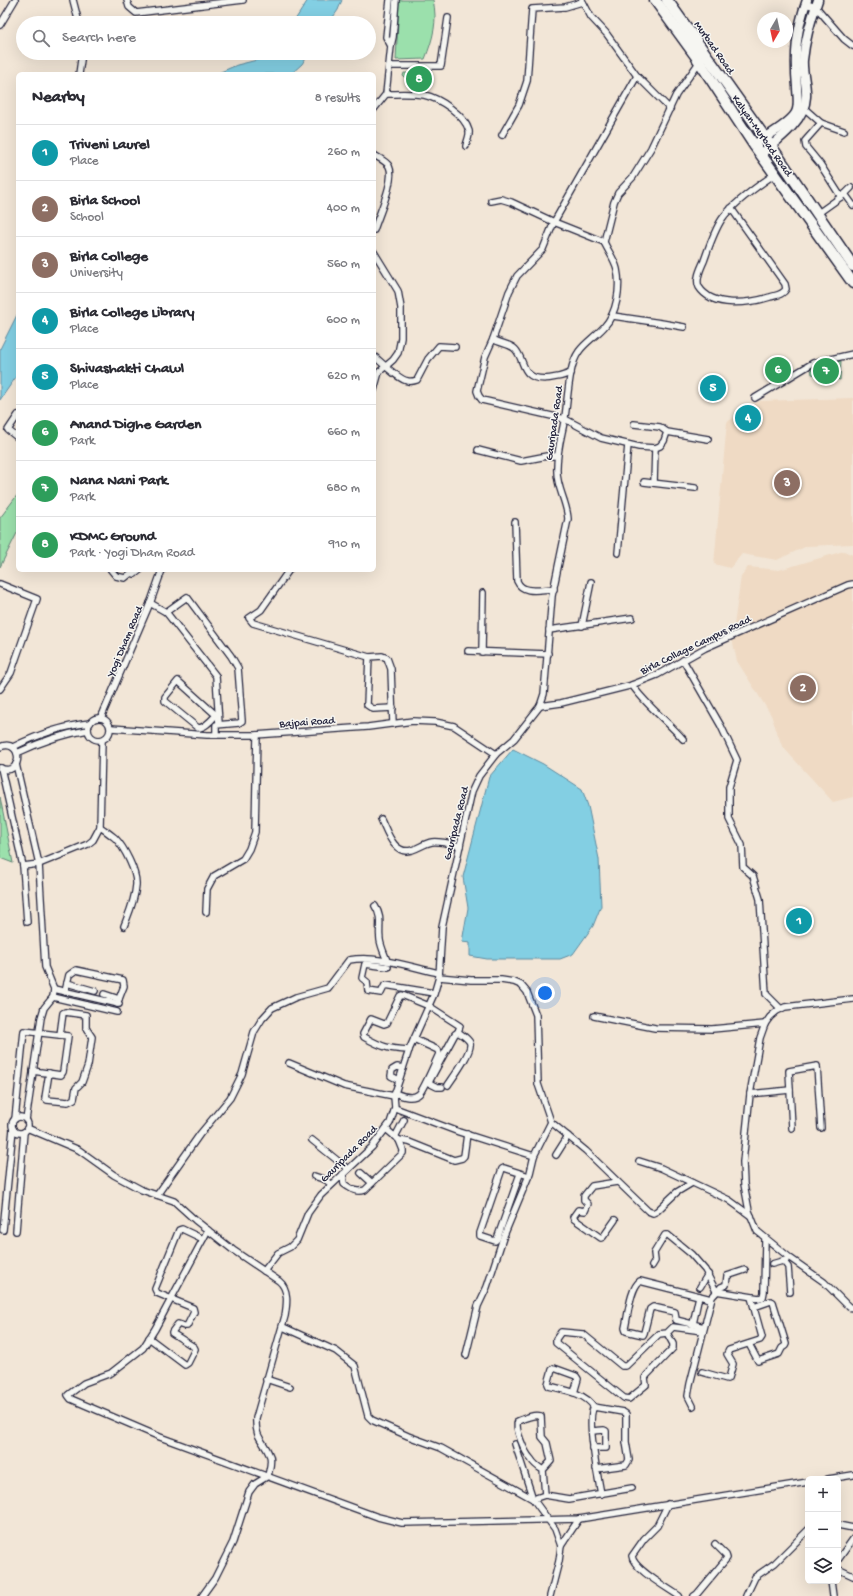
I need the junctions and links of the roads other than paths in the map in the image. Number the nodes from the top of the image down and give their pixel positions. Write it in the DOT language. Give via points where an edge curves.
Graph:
graph roads {
  1 [pos="15,0"];
  2 [pos="73,0"];
  3 [pos="127,0"];
  4 [pos="243,0"];
  5 [pos="390,0"];
  6 [pos="396,0"];
  7 [pos="655,0"];
  8 [pos="667,0"];
  9 [pos="582,1"];
  10 [pos="806,2"];
  11 [pos="817,3"];
  12 [pos="77,16"];
  13 [pos="448,18"];
  14 [pos="0,25"];
  15 [pos="391,46"];
  16 [pos="853,46"];
  17 [pos="702,58"];
  18 [pos="81,60"];
  19 [pos="389,66"];
  20 [pos="79,72"];
  21 [pos="637,76"];
  22 [pos="800,76"];
  23 [pos="386,94"];
  24 [pos="376,106"];
  25 [pos="804,108"];
  26 [pos="670,109"];
  27 [pos="821,123"];
  28 [pos="844,131"];
  29 [pos="502,134"];
  30 [pos="764,137"];
  31 [pos="754,145"];
  32 [pos="466,146"];
  33 [pos="771,146"];
  34 [pos="761,154"];
  35 [pos="376,156"];
  36 [pos="775,174"];
  37 [pos="851,188"];
  38 [pos="843,196"];
  39 [pos="491,201"];
  40 [pos="853,204"];
  41 [pos="731,208"];
  42 [pos="817,214"];
  43 [pos="554,222"];
  44 [pos="376,224"];
  45 [pos="604,242"];
  46 [pos="376,255"];
  47 [pos="853,266"];
  48 [pos="853,283"];
  49 [pos="612,316"];
  50 [pos="684,327"];
  51 [pos="493,339"];
  52 [pos="455,347"];
  53 [pos="853,354"];
  54 [pos="376,358"];
  55 [pos="385,366"];
  56 [pos="571,373"];
  57 [pos="376,383"];
  58 [pos="755,398"];
  59 [pos="16,418"];
  60 [pos="565,419"];
  61 [pos="634,424"];
  62 [pos="667,432"];
  63 [pos="16,436"];
  64 [pos="708,439"];
  65 [pos="628,445"];
  66 [pos="655,448"];
  67 [pos="478,450"];
  68 [pos="558,456"];
  69 [pos="644,482"];
  70 [pos="654,483"];
  71 [pos="695,488"];
  72 [pos="515,522"];
  73 [pos="618,553"];
  74 [pos="113,572"];
  75 [pos="138,572"];
  76 [pos="161,572"];
  77 [pos="288,572"];
  78 [pos="591,582"];
  79 [pos="0,584"];
  80 [pos="853,584"];
  81 [pos="554,589"];
  82 [pos="483,593"];
  83 [pos="150,603"];
  84 [pos="166,612"];
  85 [pos="632,618"];
  86 [pos="582,626"];
  87 [pos="549,630"];
  88 [pos="468,652"];
  89 [pos="482,652"];
  90 [pos="548,654"];
  91 [pos="369,657"];
  92 [pos="683,660"];
  93 [pos="632,685"];
  94 [pos="0,689"];
  95 [pos="540,706"];
  96 [pos="393,708"];
  97 [pos="217,714"];
  98 [pos="101,718"];
  99 [pos="90,723"];
  100 [pos="219,724"];
  101 [pos="393,724"];
  102 [pos="110,728"];
  103 [pos="88,730"];
  104 [pos="216,735"];
  105 [pos="257,735"];
  106 [pos="683,739"];
  107 [pos="102,740"];
  108 [pos="1,745"];
  109 [pos="13,747"];
  110 [pos="18,754"];
  111 [pos="496,754"];
  112 [pos="16,764"];
  113 [pos="0,768"];
  114 [pos="381,819"];
  115 [pos="100,827"];
  116 [pos="460,846"];
  117 [pos="39,864"];
  118 [pos="23,866"];
  119 [pos="375,906"];
  120 [pos="206,912"];
  121 [pos="27,922"];
  122 [pos="124,926"];
  123 [pos="388,964"];
  124 [pos="439,975"];
  125 [pos="67,983"];
  126 [pos="54,989"];
  127 [pos="95,991"];
  128 [pos="64,992"];
  129 [pos="434,993"];
  130 [pos="104,994"];
  131 [pos="85,996"];
  132 [pos="53,997"];
  133 [pos="853,999"];
  134 [pos="119,1002"];
  135 [pos="83,1004"];
  136 [pos="429,1006"];
  137 [pos="781,1009"];
  138 [pos="117,1012"];
  139 [pos="594,1016"];
  140 [pos="765,1024"];
  141 [pos="458,1032"];
  142 [pos="39,1033"];
  143 [pos="60,1035"];
  144 [pos="414,1039"];
  145 [pos="408,1050"];
  146 [pos="289,1063"];
  147 [pos="403,1068"];
  148 [pos="33,1071"];
  149 [pos="49,1073"];
  150 [pos="399,1080"];
  151 [pos="448,1085"];
  152 [pos="442,1087"];
  153 [pos="790,1090"];
  154 [pos="394,1094"];
  155 [pos="750,1094"];
  156 [pos="395,1108"];
  157 [pos="14,1119"];
  158 [pos="26,1120"];
  159 [pos="404,1120"];
  160 [pos="551,1122"];
  161 [pos="792,1128"];
  162 [pos="822,1128"];
  163 [pos="13,1129"];
  164 [pos="386,1129"];
  165 [pos="26,1130"];
  166 [pos="467,1134"];
  167 [pos="568,1136"];
  168 [pos="397,1139"];
  169 [pos="312,1140"];
  170 [pos="556,1155"];
  171 [pos="534,1156"];
  172 [pos="640,1161"];
  173 [pos="348,1170"];
  174 [pos="361,1173"];
  175 [pos="343,1174"];
  176 [pos="520,1174"];
  177 [pos="314,1176"];
  178 [pos="529,1176"];
  179 [pos="331,1181"];
  180 [pos="617,1182"];
  181 [pos="372,1183"];
  182 [pos="692,1183"];
  183 [pos="157,1195"];
  184 [pos="751,1216"];
  185 [pos="615,1220"];
  186 [pos="3,1230"];
  187 [pos="208,1230"];
  188 [pos="16,1231"];
  189 [pos="203,1239"];
  190 [pos="765,1239"];
  191 [pos="790,1258"];
  192 [pos="784,1262"];
  193 [pos="772,1264"];
  194 [pos="652,1266"];
  195 [pos="745,1270"];
  196 [pos="264,1271"];
  197 [pos="708,1274"];
  198 [pos="700,1287"];
  199 [pos="716,1291"];
  200 [pos="790,1292"];
  201 [pos="699,1296"];
  202 [pos="751,1297"];
  203 [pos="172,1298"];
  204 [pos="711,1299"];
  205 [pos="754,1306"];
  206 [pos="853,1308"];
  207 [pos="693,1324"];
  208 [pos="283,1327"];
  209 [pos="704,1329"];
  210 [pos="667,1333"];
  211 [pos="149,1338"];
  212 [pos="749,1344"];
  213 [pos="466,1355"];
  214 [pos="702,1372"];
  215 [pos="266,1379"];
  216 [pos="268,1386"];
  217 [pos="290,1387"];
  218 [pos="574,1393"];
  219 [pos="261,1399"];
  220 [pos="693,1406"];
  221 [pos="594,1407"];
  222 [pos="592,1431"];
  223 [pos="515,1444"];
  224 [pos="593,1448"];
  225 [pos="596,1469"];
  226 [pos="543,1470"];
  227 [pos="853,1475"];
  228 [pos="268,1476"];
  229 [pos="841,1477"];
  230 [pos="805,1482"];
  231 [pos="632,1488"];
  232 [pos="601,1494"];
  233 [pos="545,1495"];
  234 [pos="533,1499"];
  235 [pos="668,1504"];
  236 [pos="548,1518"];
  237 [pos="579,1519"];
  238 [pos="841,1526"];
  239 [pos="853,1528"];
  240 [pos="805,1533"];
  241 [pos="853,1539"];
  242 [pos="715,1544"];
  243 [pos="561,1546"];
  244 [pos="841,1556"];
  245 [pos="841,1570"];
  246 [pos="853,1576"];
  247 [pos="831,1584"];
  248 [pos="202,1596"];
  249 [pos="550,1596"];
  250 [pos="680,1596"];
  251 [pos="694,1596"];
  252 [pos="746,1596"];
  253 [pos="833,1596"];
  1 -- 14 [label="street"];
  2 -- 12 [label="street"];
  3 -- 4 [label="street" via="129,7 136,13"];
  5 -- 15 [label="street" via="386,37"];
  6 -- 15 [label="street"];
  7 -- 17 [label="highway, Kalyan-Murbad Road"];
  8 -- 17 [label="highway, Murbad Road"];
  9 -- 21 [label="street" via="591,17"];
  9 -- 29 [label="street" via="565,7 532,9 527,81 519,105"];
  10 -- 11 [label="street"];
  10 -- 22 [label="main road" via="796,46"];
  11 -- 16 [label="street" via="844,39"];
  11 -- 22 [label="main road"];
  13 -- 19 [label="street" via="441,66"];
  15 -- 19 [label="street"];
  17 -- 26 [label="street" via="676,95"];
  17 -- 30 [label="highway, Murbad Road"];
  17 -- 31 [label="highway, Kalyan-Murbad Road"];
  18 -- 20 [label="street"];
  19 -- 23 [label="street"];
  21 -- 26 [label="street"];
  21 -- 43 [label="street"];
  22 -- 25 [label="main road" via="806,97"];
  22 -- 30 [label="main road" via="796,113"];
  23 -- 24 [label="street"];
  23 -- 32 [label="street" via="423,95 448,107 466,123 469,132"];
  25 -- 27 [label="street"];
  25 -- 33 [label="main road" via="787,131"];
  26 -- 45 [label="street" via="651,148 614,202"];
  27 -- 28 [label="street"];
  27 -- 38 [label="street" via="805,140 806,147"];
  30 -- 31 [label="main road"];
  30 -- 33 [label="highway, Murbad Road"];
  31 -- 34 [label="highway, Kalyan-Murbad Road"];
  33 -- 34 [label="main road"];
  33 -- 42 [label="highway, Murbad Road"];
  34 -- 36 [label="highway, Kalyan-Murbad Road"];
  35 -- 44 [label="street" via="386,162 390,168 388,188"];
  36 -- 41 [label="street"];
  36 -- 48 [label="highway, Kalyan-Murbad Road"];
  37 -- 38 [label="street"];
  38 -- 40 [label="street"];
  38 -- 42 [label="street"];
  39 -- 43 [label="street" via="501,199 511,202"];
  41 -- 41 [label="street" via="785,284 786,289 783,293 737,304 712,298 699,287 698,276 712,240 722,219"];
  42 -- 47 [label="highway, Murbad Road"];
  43 -- 45 [label="street"];
  43 -- 51 [label="street" via="543,249 517,276"];
  45 -- 49 [label="street, Gauripada Road" via="617,268 619,282"];
  46 -- 55 [label="street" via="398,290 401,308 398,353"];
  49 -- 50 [label="street"];
  49 -- 56 [label="street, Gauripada Road" via="604,327 583,345"];
  51 -- 56 [label="street" via="516,350 529,374 535,377 558,378"];
  51 -- 60 [label="street" via="479,379 477,391 482,400"];
  52 -- 55 [label="street" via="439,346 428,359 417,380 413,382 407,381"];
  53 -- 58 [label="street" via="813,363"];
  54 -- 55 [label="street"];
  55 -- 57 [label="street" via="379,372"];
  56 -- 60 [label="street, Gauripada Road"];
  59 -- 63 [label="street" via="8,430"];
  60 -- 65 [label="street" via="601,438"];
  60 -- 68 [label="street, Gauripada Road"];
  61 -- 62 [label="street" via="660,427"];
  62 -- 64 [label="street"];
  62 -- 66 [label="street" via="664,441"];
  65 -- 66 [label="street"];
  65 -- 73 [label="street"];
  66 -- 70 [label="street"];
  67 -- 68 [label="street" via="520,461"];
  68 -- 81 [label="street, Gauripada Road" via="558,483 567,507 568,519"];
  69 -- 70 [label="street"];
  70 -- 71 [label="street"];
  72 -- 81 [label="street" via="519,585 527,590"];
  74 -- 75 [label="street" via="116,576 125,578"];
  76 -- 83 [label="street, Yogi Dham Road"];
  77 -- 91 [label="street" via="261,610 249,618 253,623"];
  78 -- 86 [label="street"];
  79 -- 94 [label="street" via="38,599 11,672"];
  80 -- 92 [label="street, Birla Collage Campus Road"];
  81 -- 87 [label="street, Gauripada Road"];
  82 -- 89 [label="street"];
  83 -- 84 [label="street"];
  83 -- 98 [label="street, Yogi Dham Road"];
  84 -- 97 [label="street" via="216,676"];
  84 -- 100 [label="street" via="187,597 238,668 242,721"];
  85 -- 86 [label="street"];
  86 -- 87 [label="street"];
  87 -- 90 [label="street, Gauripada Road"];
  88 -- 89 [label="street"];
  89 -- 90 [label="street"];
  90 -- 95 [label="street, Gauripada Road" via="544,694"];
  91 -- 96 [label="street" via="388,658 392,668"];
  91 -- 96 [label="street" via="367,705 373,709"];
  92 -- 93 [label="street, Birla Collage Campus Road" via="657,675"];
  92 -- 137 [label="street" via="738,760 729,787 729,819 742,845 743,868 753,876 760,899 766,994"];
  93 -- 95 [label="street, Birla Collage Campus Road"];
  93 -- 106 [label="street"];
  95 -- 111 [label="street, Gauripada Road" via="514,739"];
  96 -- 101 [label="street"];
  97 -- 97 [label="street" via="203,727 198,728 165,698 178,681"];
  97 -- 100 [label="street"];
  98 -- 99 [label="street"];
  98 -- 102 [label="street" via="108,722"];
  99 -- 103 [label="street"];
  99 -- 109 [label="street" via="53,730"];
  100 -- 104 [label="street" via="216,725"];
  101 -- 105 [label="street, Bajpai Road"];
  101 -- 111 [label="street, Bajpai Road" via="413,721 454,726"];
  102 -- 104 [label="street, Bajpai Road"];
  102 -- 107 [label="street" via="108,736"];
  103 -- 107 [label="street" via="91,737"];
  103 -- 110 [label="street" via="45,741"];
  104 -- 105 [label="street, Bajpai Road"];
  105 -- 120 [label="street" via="255,832 243,859 214,876 206,889"];
  107 -- 115 [label="street"];
  108 -- 109 [label="street"];
  109 -- 110 [label="street"];
  110 -- 112 [label="street"];
  111 -- 116 [label="street, Gauripada Road" via="479,776 472,791"];
  112 -- 113 [label="street" via="7,770"];
  112 -- 117 [label="street"];
  113 -- 118 [label="street"];
  114 -- 116 [label="street" via="397,848 404,851 411,851 432,842"];
  115 -- 117 [label="street" via="88,844"];
  115 -- 122 [label="street" via="116,838 134,871 136,884"];
  116 -- 124 [label="street, Gauripada Road" via="442,927"];
  117 -- 118 [label="street"];
  117 -- 126 [label="street" via="45,968"];
  118 -- 121 [label="street"];
  119 -- 123 [label="street" via="381,919 380,941"];
  123 -- 124 [label="street"];
  123 -- 129 [label="street" via="365,964 362,978 367,982 368,991 381,992 385,985"];
  123 -- 183 [label="street" via="359,958 349,960 328,988 296,997 272,1008 254,1032 242,1074 230,1098 200,1134"];
  124 -- 129 [label="street, Gauripada Road"];
  124 -- 160 [label="street" via="514,982 527,992 536,1015 538,1084"];
  125 -- 127 [label="street"];
  125 -- 128 [label="street"];
  125 -- 134 [label="street" via="69,975 76,970 123,980 124,986"];
  126 -- 128 [label="street"];
  126 -- 132 [label="street"];
  128 -- 131 [label="street"];
  129 -- 136 [label="street, Gauripada Road"];
  130 -- 134 [label="street"];
  131 -- 134 [label="street"];
  131 -- 135 [label="street"];
  132 -- 135 [label="street"];
  132 -- 142 [label="street" via="40,1018"];
  133 -- 137 [label="street"];
  135 -- 138 [label="street"];
  136 -- 141 [label="street" via="460,1026"];
  136 -- 144 [label="street, Gauripada Road"];
  136 -- 145 [label="street" via="402,995 387,1023 371,1019 363,1034 380,1046"];
  137 -- 140 [label="street" via="770,1016"];
  139 -- 140 [label="street" via="655,1028 712,1029"];
  140 -- 155 [label="street"];
  141 -- 151 [label="street" via="468,1039 470,1048"];
  141 -- 152 [label="street" via="429,1082"];
  142 -- 143 [label="street"];
  142 -- 148 [label="street"];
  142 -- 157 [label="street" via="24,1031"];
  143 -- 149 [label="street" via="68,1036 63,1072 61,1075"];
  143 -- 149 [label="street" via="63,1013 86,1015 86,1028 92,1037 88,1065 82,1082 76,1088 74,1099 68,1102 45,1098"];
  144 -- 145 [label="street, Gauripada Road"];
  144 -- 154 [label="street" via="438,1050 439,1054 420,1093 411,1097"];
  145 -- 147 [label="street, Gauripada Road"];
  146 -- 154 [label="street" via="344,1086"];
  147 -- 150 [label="street, Gauripada Road"];
  147 -- 150 [label="street" via="397,1067 392,1070 391,1076"];
  148 -- 149 [label="street"];
  148 -- 158 [label="street"];
  150 -- 154 [label="street, Gauripada Road"];
  153 -- 155 [label="street"];
  153 -- 161 [label="street"];
  153 -- 162 [label="street" via="789,1071 816,1066"];
  154 -- 156 [label="street, Gauripada Road"];
  155 -- 184 [label="street" via="743,1162 744,1184"];
  156 -- 164 [label="street, Gauripada Road"];
  156 -- 166 [label="street"];
  157 -- 158 [label="street" via="22,1117"];
  157 -- 163 [label="street"];
  158 -- 165 [label="street"];
  159 -- 168 [label="street"];
  160 -- 167 [label="street"];
  160 -- 171 [label="street"];
  163 -- 165 [label="street" via="19,1133"];
  163 -- 186 [label="street"];
  164 -- 168 [label="street"];
  164 -- 173 [label="street, Gauripada Road"];
  165 -- 183 [label="street" via="79,1150 114,1175"];
  165 -- 188 [label="street"];
  166 -- 168 [label="street" via="464,1156 457,1160"];
  166 -- 171 [label="street"];
  167 -- 170 [label="street"];
  167 -- 180 [label="street"];
  168 -- 181 [label="street" via="403,1153"];
  169 -- 173 [label="street"];
  171 -- 178 [label="street"];
  172 -- 182 [label="street"];
  173 -- 175 [label="street, Gauripada Road"];
  174 -- 181 [label="street"];
  175 -- 179 [label="street, Gauripada Road"];
  175 -- 181 [label="street" via="344,1184 356,1191 365,1190"];
  176 -- 176 [label="street" via="502,1169 480,1236 496,1239"];
  176 -- 178 [label="street"];
  177 -- 179 [label="street"];
  178 -- 213 [label="street" via="478,1306"];
  179 -- 196 [label="street, Gauripada Road" via="308,1213 296,1240 290,1247 278,1253"];
  180 -- 182 [label="street" via="653,1213 677,1192"];
  180 -- 185 [label="street" via="592,1186 584,1196 588,1207 585,1211 578,1210 573,1217 601,1238"];
  182 -- 184 [label="street" via="729,1200"];
  183 -- 187 [label="street" via="174,1200"];
  184 -- 190 [label="street" via="757,1231"];
  187 -- 189 [label="street"];
  187 -- 196 [label="street"];
  189 -- 203 [label="street"];
  189 -- 203 [label="street" via="179,1230 155,1289 157,1293"];
  190 -- 191 [label="street"];
  190 -- 202 [label="street" via="763,1297"];
  191 -- 192 [label="street"];
  191 -- 206 [label="street" via="824,1282"];
  192 -- 193 [label="street"];
  192 -- 200 [label="street" via="788,1267"];
  194 -- 197 [label="street" via="655,1261 654,1253 665,1235 668,1235 691,1254"];
  195 -- 199 [label="street" via="727,1276 727,1287"];
  196 -- 208 [label="street" via="284,1286 287,1299"];
  197 -- 198 [label="street"];
  197 -- 199 [label="street"];
  199 -- 202 [label="street"];
  199 -- 204 [label="street"];
  201 -- 204 [label="street"];
  201 -- 207 [label="street"];
  201 -- 207 [label="street" via="640,1281 634,1290 625,1328 626,1331 643,1335 650,1309 653,1307 675,1312 676,1320"];
  202 -- 205 [label="street"];
  203 -- 211 [label="street"];
  203 -- 211 [label="street" via="193,1308 194,1312 187,1326 178,1324 172,1332 194,1346 188,1363 185,1365"];
  204 -- 209 [label="street"];
  205 -- 212 [label="street" via="762,1337"];
  205 -- 212 [label="street" via="773,1302 786,1344 779,1354 758,1361"];
  207 -- 209 [label="street"];
  208 -- 215 [label="street"];
  208 -- 234 [label="street" via="336,1351 355,1366 368,1416 372,1420 441,1448"];
  209 -- 210 [label="street" via="673,1327"];
  209 -- 220 [label="street" via="688,1396"];
  210 -- 210 [label="street" via="659,1334 626,1366 622,1366 583,1334 561,1332 556,1343 624,1398 629,1399 646,1385 647,1375 673,1348"];
  211 -- 228 [label="street" via="143,1348 111,1373 84,1383 68,1395 71,1399 160,1436"];
  212 -- 214 [label="street" via="729,1350 727,1354 733,1364 729,1378"];
  215 -- 217 [label="street"];
  215 -- 219 [label="street"];
  216 -- 219 [label="street" via="264,1399"];
  218 -- 218 [label="street" via="549,1386 554,1368 576,1376 578,1379"];
  218 -- 221 [label="street" via="589,1400"];
  219 -- 228 [label="street" via="256,1426 257,1435 270,1456"];
  221 -- 222 [label="street" via="591,1410"];
  221 -- 225 [label="street" via="599,1406 626,1414 629,1460 626,1465"];
  222 -- 224 [label="street"];
  222 -- 224 [label="street" via="606,1431 606,1448"];
  223 -- 234 [label="street"];
  224 -- 225 [label="street"];
  225 -- 232 [label="street"];
  226 -- 226 [label="street" via="551,1461 542,1437 541,1416 538,1415 518,1421 516,1427 526,1452"];
  226 -- 233 [label="street"];
  227 -- 229 [label="street"];
  228 -- 236 [label="street" via="390,1521 402,1523"];
  228 -- 248 [label="street" via="255,1484 249,1492 233,1542 215,1578"];
  230 -- 235 [label="street"];
  231 -- 232 [label="street"];
  232 -- 233 [label="street" via="569,1499"];
  233 -- 234 [label="street"];
  234 -- 236 [label="street"];
  235 -- 237 [label="street"];
  235 -- 250 [label="street" via="657,1526 632,1556 632,1561"];
  236 -- 237 [label="street"];
  236 -- 243 [label="street"];
  237 -- 243 [label="street"];
  238 -- 239 [label="street"];
  240 -- 252 [label="street" via="776,1563 755,1577"];
  241 -- 244 [label="street"];
  242 -- 251 [label="street" via="726,1558"];
  243 -- 249 [label="street" via="560,1561"];
  245 -- 246 [label="street"];
  247 -- 253 [label="street"];
}
